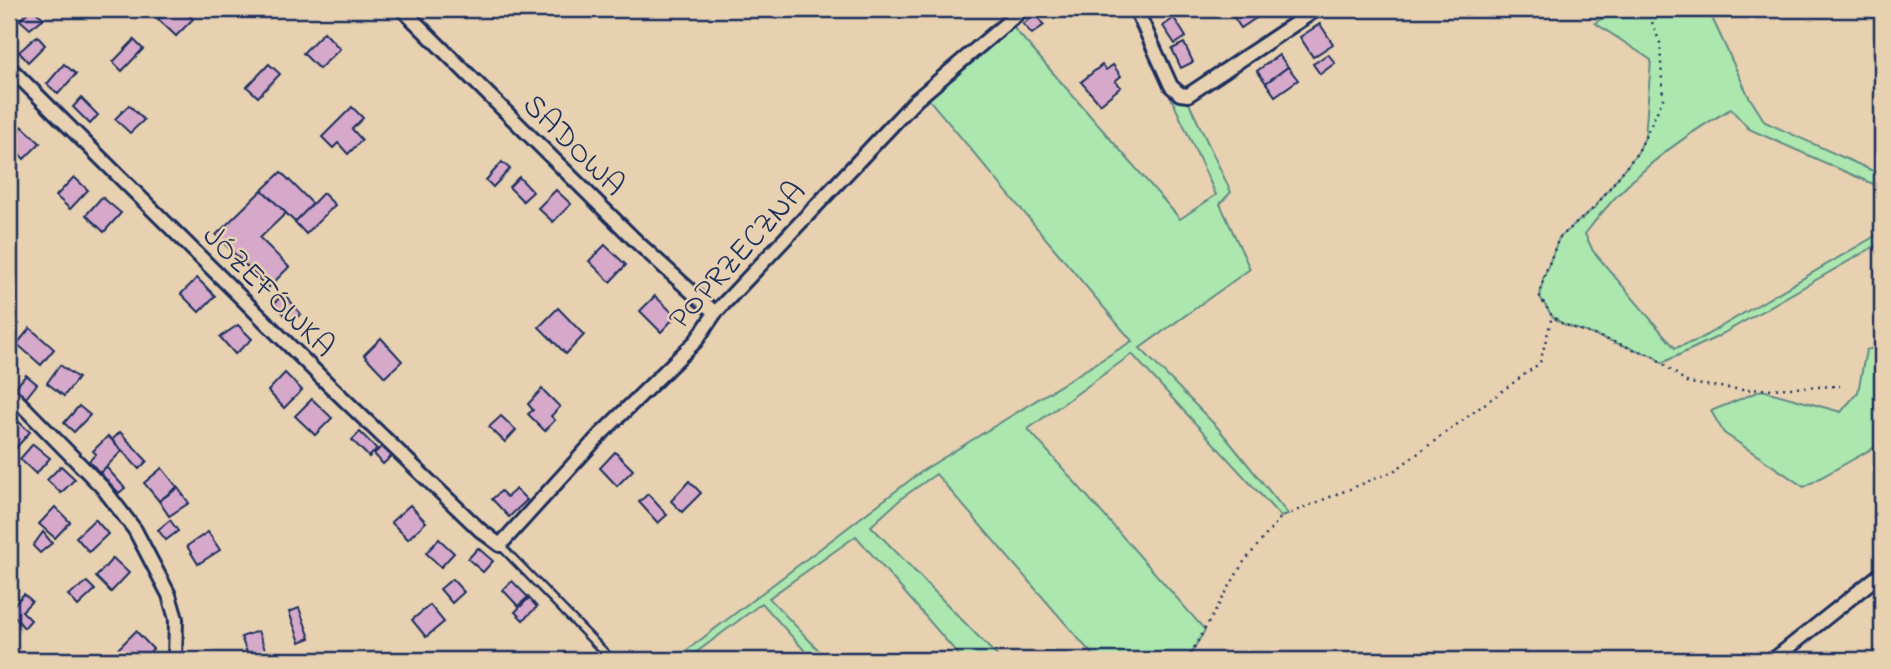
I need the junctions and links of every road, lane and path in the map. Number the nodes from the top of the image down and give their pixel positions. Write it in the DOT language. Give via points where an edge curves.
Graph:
graph roads {
  1 [pos="402,9"];
  2 [pos="1023,9"];
  3 [pos="1136,9"];
  4 [pos="1317,9"];
  5 [pos="1647,9"];
  6 [pos="9,67"];
  7 [pos="715,313"];
  8 [pos="1552,316"];
  9 [pos="1840,386"];
  10 [pos="9,392"];
  11 [pos="500,545"];
  12 [pos="1882,573"];
  13 [pos="606,654"];
  14 [pos="175,660"];
  15 [pos="1187,660"];
  16 [pos="1773,660"];
  1 -- 7 [label="street, SADOWA"];
  2 -- 7 [label="street, POPRZECZNA" via="916,100"];
  3 -- 4 [label="street" via="1171,86 1188,95"];
  5 -- 8 [label="path" via="1660,43 1663,99 1638,152 1594,208 1559,238 1540,297"];
  6 -- 11 [label="street, JÓZEFÓWKA" via="326,382"];
  7 -- 11 [label="street, POPRZECZNA" via="696,341 599,436"];
  8 -- 9 [label="path" via="1653,356 1688,383 1744,390"];
  8 -- 15 [label="path" via="1540,363 1394,471 1281,517 1243,563"];
  10 -- 14 [label="street" via="103,488 135,530 169,595 176,619"];
  11 -- 13 [label="lane"];
  12 -- 16 [label="street"];
}
